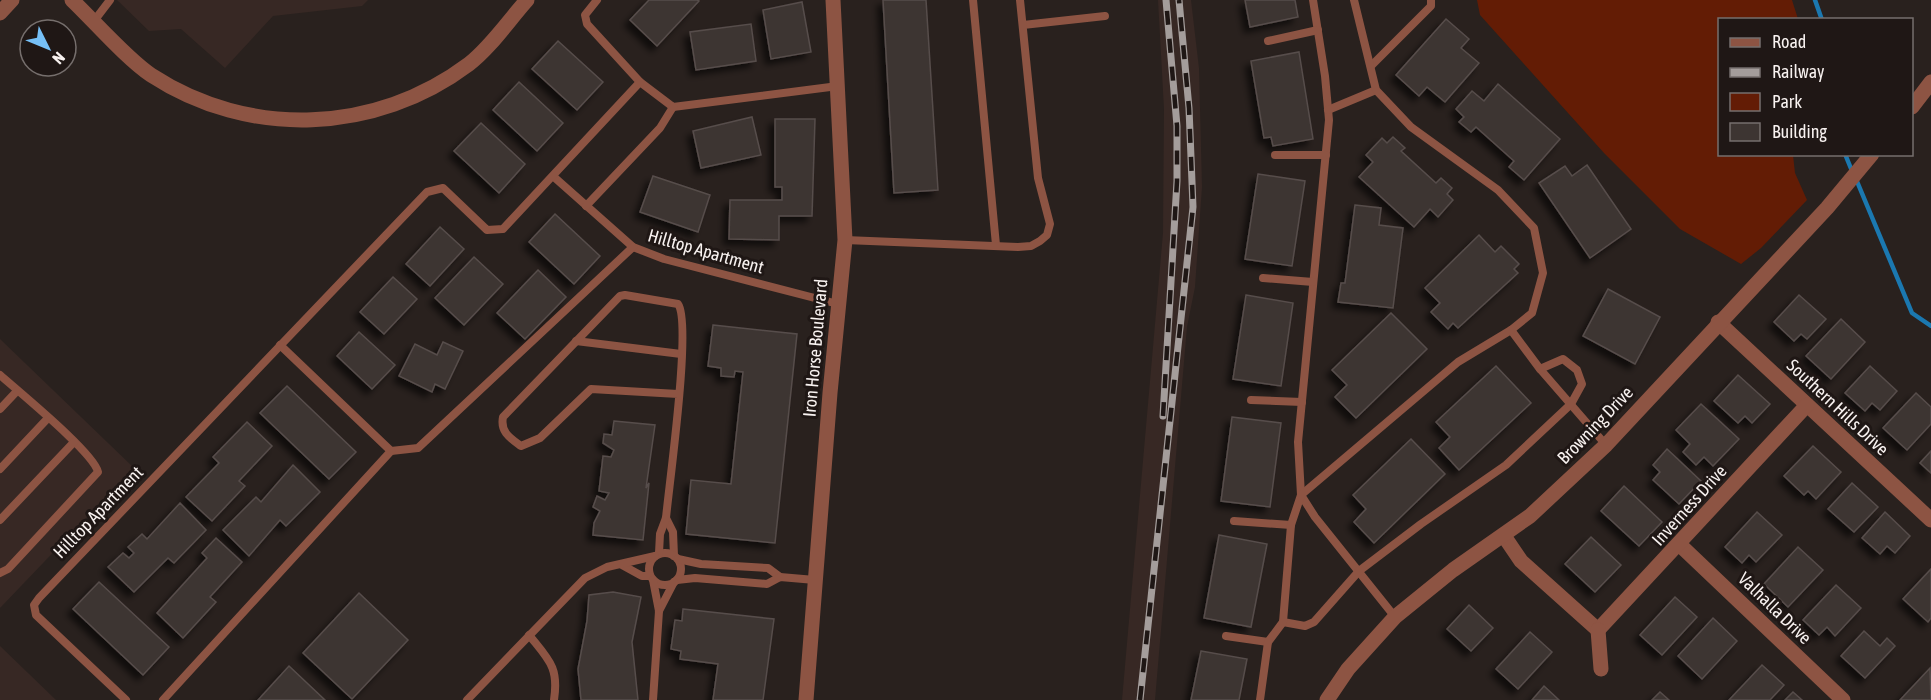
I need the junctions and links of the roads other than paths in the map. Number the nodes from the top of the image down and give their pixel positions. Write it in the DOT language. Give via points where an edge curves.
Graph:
graph roads {
  1 [pos="12,0"];
  2 [pos="72,0"];
  3 [pos="110,0"];
  4 [pos="527,0"];
  5 [pos="597,0"];
  6 [pos="833,0"];
  7 [pos="973,0"];
  8 [pos="1020,0"];
  9 [pos="1313,0"];
  10 [pos="1354,0"];
  11 [pos="1431,0"];
  12 [pos="0,13"];
  13 [pos="1105,16"];
  14 [pos="94,21"];
  15 [pos="1023,25"];
  16 [pos="1317,30"];
  17 [pos="1268,41"];
  18 [pos="1371,66"];
  19 [pos="640,82"];
  20 [pos="1931,82"];
  21 [pos="840,86"];
  22 [pos="1376,90"];
  23 [pos="1913,104"];
  24 [pos="673,107"];
  25 [pos="1328,110"];
  26 [pos="1275,155"];
  27 [pos="1326,155"];
  28 [pos="1870,156"];
  29 [pos="554,177"];
  30 [pos="586,206"];
  31 [pos="845,240"];
  32 [pos="996,245"];
  33 [pos="633,247"];
  34 [pos="1263,278"];
  35 [pos="1313,282"];
  36 [pos="838,304"];
  37 [pos="1718,322"];
  38 [pos="1511,330"];
  39 [pos="576,341"];
  40 [pos="280,345"];
  41 [pos="681,354"];
  42 [pos="1540,369"];
  43 [pos="0,375"];
  44 [pos="18,391"];
  45 [pos="678,394"];
  46 [pos="1251,400"];
  47 [pos="1302,402"];
  48 [pos="1571,404"];
  49 [pos="1807,405"];
  50 [pos="0,409"];
  51 [pos="48,418"];
  52 [pos="74,442"];
  53 [pos="1606,446"];
  54 [pos="391,451"];
  55 [pos="0,469"];
  56 [pos="1301,495"];
  57 [pos="666,518"];
  58 [pos="0,520"];
  59 [pos="1931,520"];
  60 [pos="1234,521"];
  61 [pos="1290,525"];
  62 [pos="1504,536"];
  63 [pos="1680,545"];
  64 [pos="657,555"];
  65 [pos="676,557"];
  66 [pos="622,565"];
  67 [pos="1359,571"];
  68 [pos="0,573"];
  69 [pos="652,578"];
  70 [pos="780,578"];
  71 [pos="815,580"];
  72 [pos="675,581"];
  73 [pos="658,611"];
  74 [pos="1395,617"];
  75 [pos="1283,622"];
  76 [pos="1598,630"];
  77 [pos="529,635"];
  78 [pos="1226,636"];
  79 [pos="1268,642"];
  80 [pos="1601,669"];
  81 [pos="126,700"];
  82 [pos="163,700"];
  83 [pos="467,700"];
  84 [pos="554,700"];
  85 [pos="653,700"];
  86 [pos="806,700"];
  87 [pos="1260,700"];
  88 [pos="1327,700"];
  89 [pos="1843,700"];
  1 -- 12 [label="street"];
  2 -- 14 [label="street"];
  3 -- 14 [label="lane"];
  4 -- 14 [label="street" via="472,62 440,84 371,112 319,121 272,120 231,112 190,97 149,74"];
  5 -- 19 [label="lane" via="585,15 587,24"];
  6 -- 21 [label="street, Iron Horse Boulevard"];
  7 -- 32 [label="lane"];
  8 -- 15 [label="lane"];
  9 -- 16 [label="lane"];
  10 -- 18 [label="lane"];
  11 -- 18 [label="lane" via="1431,6"];
  13 -- 15 [label="lane"];
  15 -- 32 [label="lane" via="1038,178 1050,224 1047,235 1031,246"];
  16 -- 17 [label="lane"];
  16 -- 25 [label="lane"];
  18 -- 22 [label="lane"];
  19 -- 24 [label="lane"];
  19 -- 29 [label="lane, Hilltop Apartment"];
  20 -- 23 [label="street"];
  21 -- 24 [label="lane"];
  21 -- 31 [label="street, Iron Horse Boulevard"];
  22 -- 25 [label="lane"];
  22 -- 38 [label="lane" via="1411,127 1498,190 1534,228 1543,273 1532,313"];
  24 -- 30 [label="lane" via="660,128"];
  25 -- 27 [label="lane"];
  26 -- 27 [label="lane"];
  27 -- 35 [label="lane"];
  28 -- 37 [label="street, Browning Drive" via="1827,208"];
  29 -- 30 [label="lane, Hilltop Apartment"];
  29 -- 40 [label="lane, Hilltop Apartment" via="503,229 487,230 443,188 427,192"];
  30 -- 33 [label="lane, Hilltop Apartment"];
  31 -- 32 [label="lane"];
  31 -- 36 [label="street, Iron Horse Boulevard"];
  33 -- 36 [label="lane, Hilltop Apartment" via="664,259"];
  33 -- 54 [label="lane" via="418,448"];
  34 -- 35 [label="lane"];
  35 -- 47 [label="lane"];
  36 -- 71 [label="street, Iron Horse Boulevard"];
  37 -- 49 [label="street, Southern Hills Drive"];
  37 -- 53 [label="street, Browning Drive"];
  38 -- 42 [label="lane"];
  38 -- 56 [label="lane" via="1458,362"];
  39 -- 41 [label="lane"];
  39 -- 41 [label="lane" via="625,295 678,304 683,318"];
  39 -- 45 [label="lane" via="503,417 503,431 521,446 540,438 591,389"];
  40 -- 54 [label="lane"];
  40 -- 81 [label="lane, Hilltop Apartment" via="34,605 36,615"];
  41 -- 45 [label="lane"];
  42 -- 48 [label="lane"];
  42 -- 48 [label="lane" via="1563,359 1577,370 1582,384"];
  43 -- 44 [label="lane"];
  44 -- 50 [label="lane"];
  44 -- 51 [label="lane"];
  45 -- 57 [label="lane"];
  46 -- 47 [label="lane"];
  47 -- 56 [label="lane" via="1298,467"];
  48 -- 53 [label="lane"];
  48 -- 67 [label="lane" via="1506,465"];
  49 -- 59 [label="street, Southern Hills Drive"];
  49 -- 63 [label="street, Inverness Drive"];
  51 -- 52 [label="lane"];
  51 -- 55 [label="lane"];
  52 -- 58 [label="lane"];
  52 -- 68 [label="lane" via="96,464 98,472"];
  53 -- 62 [label="street, Browning Drive"];
  54 -- 82 [label="lane"];
  56 -- 61 [label="lane"];
  56 -- 67 [label="lane"];
  57 -- 64 [label="lane"];
  57 -- 65 [label="lane" via="673,532"];
  60 -- 61 [label="lane"];
  61 -- 75 [label="lane"];
  62 -- 74 [label="street, Browning Drive"];
  62 -- 76 [label="street" via="1521,561"];
  63 -- 76 [label="street, Inverness Drive"];
  63 -- 89 [label="street, Valhalla Drive"];
  64 -- 65 [label="lane"];
  64 -- 66 [label="lane"];
  64 -- 69 [label="lane" via="649,565"];
  65 -- 70 [label="lane" via="701,564 768,568"];
  65 -- 72 [label="lane" via="681,569"];
  66 -- 69 [label="lane"];
  66 -- 77 [label="lane" via="607,567 585,578"];
  67 -- 74 [label="lane"];
  67 -- 75 [label="lane" via="1314,622 1305,626"];
  69 -- 72 [label="lane" via="663,585"];
  69 -- 73 [label="lane"];
  70 -- 71 [label="lane"];
  70 -- 72 [label="lane" via="767,584 695,578"];
  71 -- 86 [label="street, Iron Horse Boulevard"];
  72 -- 73 [label="lane"];
  73 -- 85 [label="lane"];
  74 -- 88 [label="street, Browning Drive" via="1347,669"];
  75 -- 79 [label="lane"];
  76 -- 80 [label="street"];
  77 -- 83 [label="lane"];
  77 -- 84 [label="lane" via="552,663 557,679"];
  78 -- 79 [label="lane"];
  79 -- 87 [label="lane"];
}
